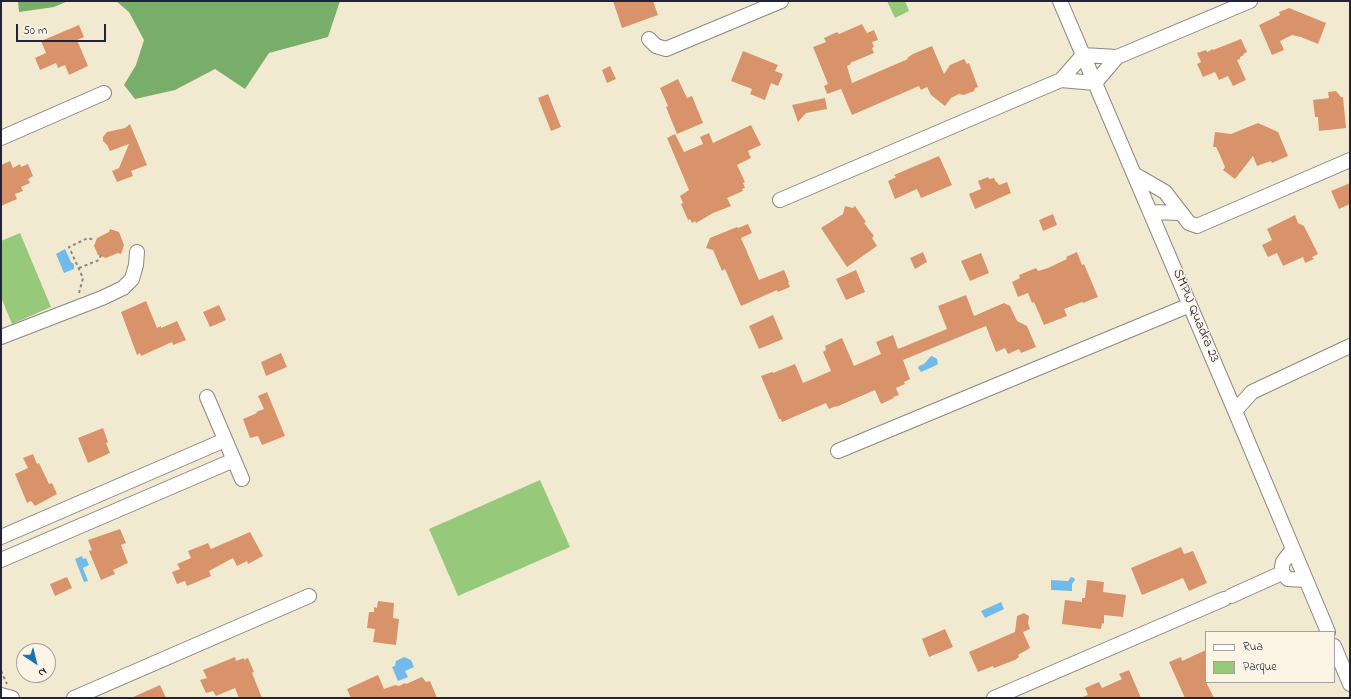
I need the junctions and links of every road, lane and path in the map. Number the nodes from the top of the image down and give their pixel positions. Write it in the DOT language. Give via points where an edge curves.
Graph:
graph roads {
  1 [pos="781,1"];
  2 [pos="1060,1"];
  3 [pos="1250,1"];
  4 [pos="649,39"];
  5 [pos="1083,55"];
  6 [pos="1117,57"];
  7 [pos="1061,80"];
  8 [pos="1095,83"];
  9 [pos="104,93"];
  10 [pos="1,138"];
  11 [pos="1350,160"];
  12 [pos="1134,174"];
  13 [pos="780,200"];
  14 [pos="1150,212"];
  15 [pos="1181,213"];
  16 [pos="94,240"];
  17 [pos="137,252"];
  18 [pos="101,254"];
  19 [pos="79,268"];
  20 [pos="1190,306"];
  21 [pos="74,309"];
  22 [pos="1,337"];
  23 [pos="1350,346"];
  24 [pos="1227,391"];
  25 [pos="1252,392"];
  26 [pos="207,397"];
  27 [pos="1235,411"];
  28 [pos="225,440"];
  29 [pos="838,451"];
  30 [pos="234,460"];
  31 [pos="242,479"];
  32 [pos="111,490"];
  33 [pos="119,509"];
  34 [pos="1,537"];
  35 [pos="1293,549"];
  36 [pos="1,560"];
  37 [pos="1282,573"];
  38 [pos="1306,580"];
  39 [pos="309,596"];
  40 [pos="1328,631"];
  41 [pos="1335,648"];
  42 [pos="1350,684"];
  43 [pos="1,695"];
  44 [pos="12,698"];
  45 [pos="74,698"];
  46 [pos="994,698"];
  1 -- 4 [label="street" via="666,49 656,46"];
  2 -- 5 [label="street, SMPW Quadra 23"];
  3 -- 6 [label="street"];
  5 -- 6 [label="street"];
  5 -- 7 [label="street"];
  5 -- 8 [label="street, SMPW Quadra 23"];
  6 -- 8 [label="street"];
  7 -- 8 [label="street"];
  7 -- 13 [label="street"];
  8 -- 12 [label="street, SMPW Quadra 23"];
  9 -- 10 [label="street"];
  11 -- 15 [label="street" via="1201,226 1189,223"];
  12 -- 14 [label="street, SMPW Quadra 23"];
  12 -- 15 [label="street" via="1170,196"];
  14 -- 15 [label="street"];
  14 -- 20 [label="street, SMPW Quadra 23"];
  16 -- 19 [label="path" via="88,238 70,246"];
  17 -- 21 [label="street" via="132,279 124,288"];
  18 -- 19 [label="path" via="99,260"];
  19 -- 21 [label="path" via="83,278"];
  20 -- 24 [label="street, SMPW Quadra 23"];
  20 -- 29 [label="street"];
  21 -- 22 [label="street"];
  23 -- 25 [label="street"];
  24 -- 25 [label="street"];
  24 -- 27 [label="street, SMPW Quadra 23"];
  25 -- 27 [label="street"];
  26 -- 28 [label="street"];
  27 -- 35 [label="street, SMPW Quadra 23"];
  28 -- 30 [label="street"];
  28 -- 32 [label="street"];
  30 -- 31 [label="street"];
  30 -- 33 [label="street"];
  32 -- 33 [label="street"];
  32 -- 34 [label="street"];
  33 -- 36 [label="street"];
  35 -- 37 [label="street" via="1283,562"];
  35 -- 38 [label="street, SMPW Quadra 23"];
  37 -- 38 [label="street" via="1288,579"];
  37 -- 46 [label="street"];
  38 -- 40 [label="street, SMPW Quadra 23"];
  39 -- 45 [label="street"];
  41 -- 42 [label="street"];
  43 -- 44 [label="street"];
}
